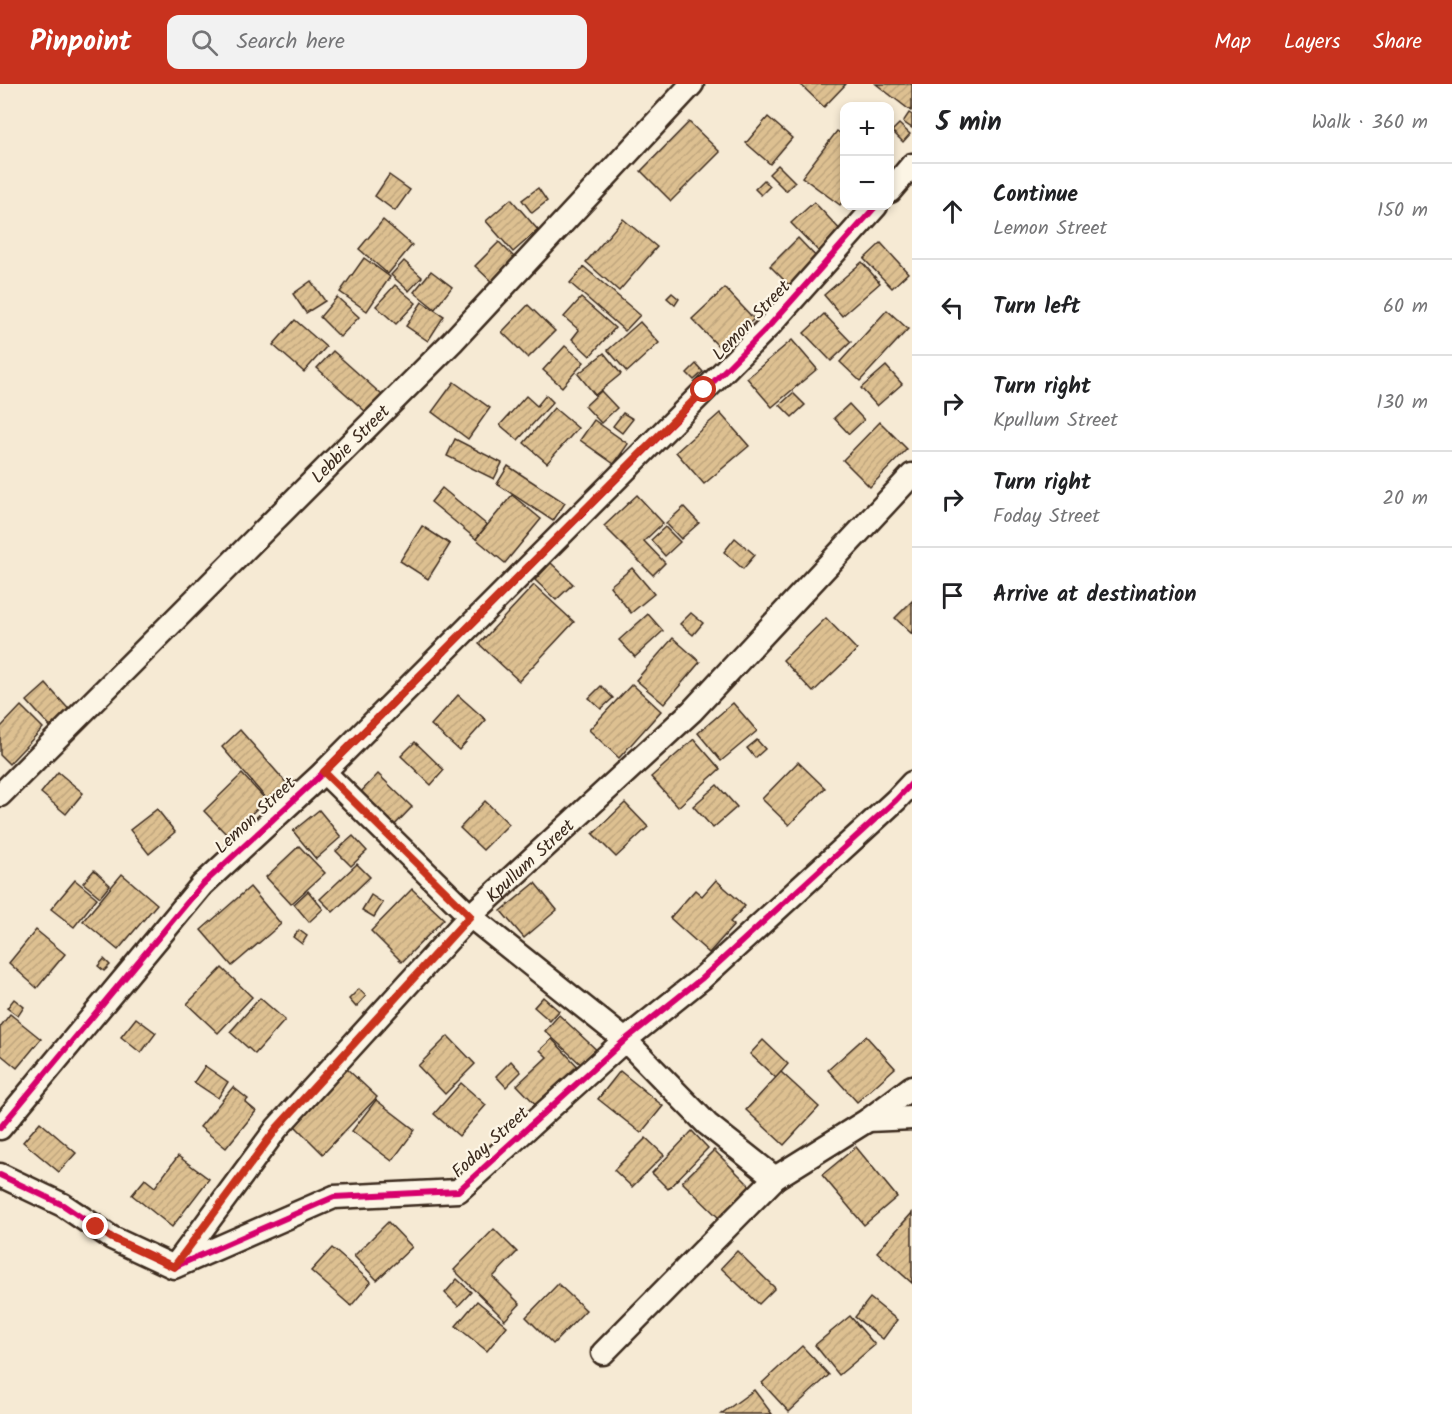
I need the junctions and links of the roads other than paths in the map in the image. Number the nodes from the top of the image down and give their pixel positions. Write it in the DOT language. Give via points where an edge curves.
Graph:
graph roads {
  1 [pos="692,84"];
  2 [pos="912,165"];
  3 [pos="894,186"];
  4 [pos="872,210"];
  5 [pos="912,476"];
  6 [pos="324,772"];
  7 [pos="912,783"];
  8 [pos="0,795"];
  9 [pos="470,916"];
  10 [pos="625,1040"];
  11 [pos="912,1087"];
  12 [pos="912,1118"];
  13 [pos="868,1120"];
  14 [pos="0,1128"];
  15 [pos="0,1175"];
  16 [pos="775,1178"];
  17 [pos="174,1267"];
  18 [pos="603,1353"];
  1 -- 8 [label="street, Lebbie Street" via="452,342"];
  2 -- 3 [label="street"];
  4 -- 6 [label="street, Lemon Street" via="771,324"];
  5 -- 9 [label="street, Kpullum Street" via="692,711"];
  6 -- 9 [label="street"];
  6 -- 14 [label="street, Lemon Street" via="202,885"];
  7 -- 10 [label="street, Foday Street" via="701,979"];
  9 -- 10 [label="street"];
  9 -- 17 [label="street, Kpullum Street" via="277,1128"];
  10 -- 16 [label="street" via="707,1124"];
  10 -- 17 [label="street, Foday Street" via="458,1191 334,1197"];
  11 -- 13 [label="street"];
  12 -- 13 [label="street"];
  13 -- 16 [label="street"];
  15 -- 17 [label="street" via="63,1205 112,1238"];
  16 -- 18 [label="street"];
}
